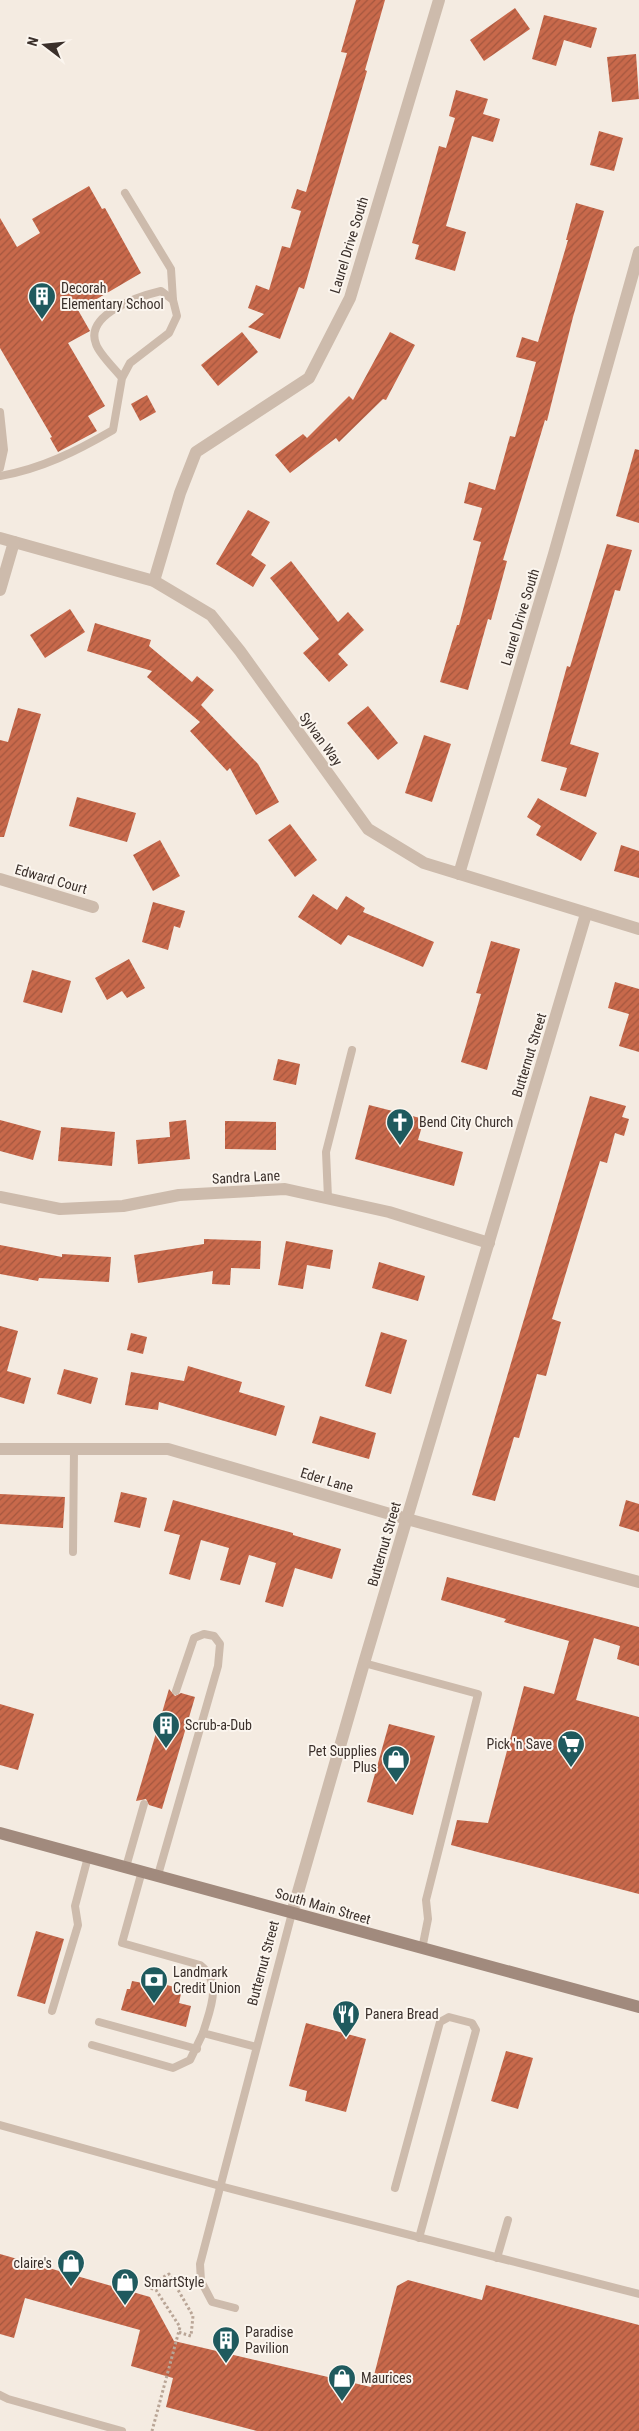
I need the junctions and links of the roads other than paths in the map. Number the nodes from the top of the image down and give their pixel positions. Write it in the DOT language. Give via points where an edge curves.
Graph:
graph roads {
  1 [pos="439,0"];
  2 [pos="125,193"];
  3 [pos="639,252"];
  4 [pos="173,300"];
  5 [pos="122,378"];
  6 [pos="0,412"];
  7 [pos="0,468"];
  8 [pos="0,476"];
  9 [pos="0,538"];
  10 [pos="14,542"];
  11 [pos="154,581"];
  12 [pos="0,590"];
  13 [pos="459,874"];
  14 [pos="0,880"];
  15 [pos="93,907"];
  16 [pos="586,914"];
  17 [pos="639,930"];
  18 [pos="352,1050"];
  19 [pos="0,1197"];
  20 [pos="328,1198"];
  21 [pos="489,1244"];
  22 [pos="0,1449"];
  23 [pos="74,1449"];
  24 [pos="407,1519"];
  25 [pos="73,1552"];
  26 [pos="639,1582"];
  27 [pos="364,1663"];
  28 [pos="176,1691"];
  29 [pos="144,1804"];
  30 [pos="0,1833"];
  31 [pos="88,1857"];
  32 [pos="126,1866"];
  33 [pos="142,1871"];
  34 [pos="158,1875"];
  35 [pos="292,1913"];
  36 [pos="422,1949"];
  37 [pos="639,2007"];
  38 [pos="52,2011"];
  39 [pos="99,2022"];
  40 [pos="203,2032"];
  41 [pos="92,2045"];
  42 [pos="256,2047"];
  43 [pos="196,2049"];
  44 [pos="0,2125"];
  45 [pos="220,2186"];
  46 [pos="395,2188"];
  47 [pos="508,2220"];
  48 [pos="419,2238"];
  49 [pos="498,2258"];
  50 [pos="639,2294"];
  51 [pos="236,2308"];
  52 [pos="0,2395"];
  53 [pos="120,2431"];
  1 -- 11 [label="street, Laurel Drive South" via="350,298 309,378 196,452 180,493"];
  2 -- 4 [label="lane" via="171,269"];
  3 -- 13 [label="street, Laurel Drive South"];
  4 -- 5 [label="lane" via="177,316 169,332 130,363"];
  4 -- 5 [label="lane" via="161,291 143,296 104,315 96,327 96,344"];
  5 -- 8 [label="lane" via="113,430 25,472"];
  6 -- 7 [label="lane" via="4,450"];
  9 -- 10 [label="street, Sylvan Way"];
  10 -- 11 [label="street, Sylvan Way"];
  10 -- 12 [label="street"];
  11 -- 13 [label="street, Sylvan Way" via="211,615 368,829 424,862"];
  13 -- 16 [label="street, Sylvan Way"];
  14 -- 15 [label="street, Edward Court"];
  16 -- 17 [label="street, Sylvan Way"];
  16 -- 21 [label="street, Butternut Street"];
  18 -- 20 [label="lane" via="326,1152"];
  19 -- 20 [label="street, Sandra Lane" via="60,1208 123,1206 179,1195 285,1189"];
  20 -- 21 [label="street, Sandra Lane" via="389,1212"];
  21 -- 24 [label="street, Butternut Street"];
  22 -- 23 [label="street, Eder Lane"];
  23 -- 24 [label="street, Eder Lane" via="168,1449"];
  23 -- 25 [label="lane"];
  24 -- 26 [label="street, Eder Lane"];
  24 -- 27 [label="street, Butternut Street"];
  27 -- 35 [label="street, Butternut Street"];
  27 -- 36 [label="lane" via="478,1694 431,1876"];
  28 -- 34 [label="lane" via="194,1638 204,1634 214,1636 220,1644 220,1654"];
  29 -- 32 [label="lane"];
  30 -- 31 [label="main road, South Main Street"];
  31 -- 32 [label="main road, South Main Street"];
  31 -- 38 [label="lane" via="75,1906 78,1925"];
  32 -- 33 [label="main road, South Main Street"];
  33 -- 34 [label="main road, South Main Street"];
  33 -- 40 [label="lane" via="122,1942 200,1965 209,1972 214,1982 214,1994"];
  34 -- 35 [label="main road, South Main Street"];
  35 -- 36 [label="main road, South Main Street"];
  35 -- 42 [label="lane, Butternut Street"];
  36 -- 37 [label="main road, South Main Street"];
  39 -- 43 [label="lane"];
  40 -- 42 [label="lane"];
  40 -- 43 [label="lane"];
  41 -- 43 [label="lane" via="173,2068 190,2060"];
  42 -- 45 [label="lane, Butternut Street"];
  44 -- 45 [label="lane"];
  45 -- 48 [label="lane"];
  45 -- 51 [label="lane, Butternut Street" via="200,2264 201,2282 212,2302"];
  46 -- 48 [label="lane" via="440,2022 449,2017 472,2022 476,2030"];
  47 -- 49 [label="lane"];
  48 -- 49 [label="lane"];
  49 -- 50 [label="lane"];
  52 -- 53 [label="lane"];
}
